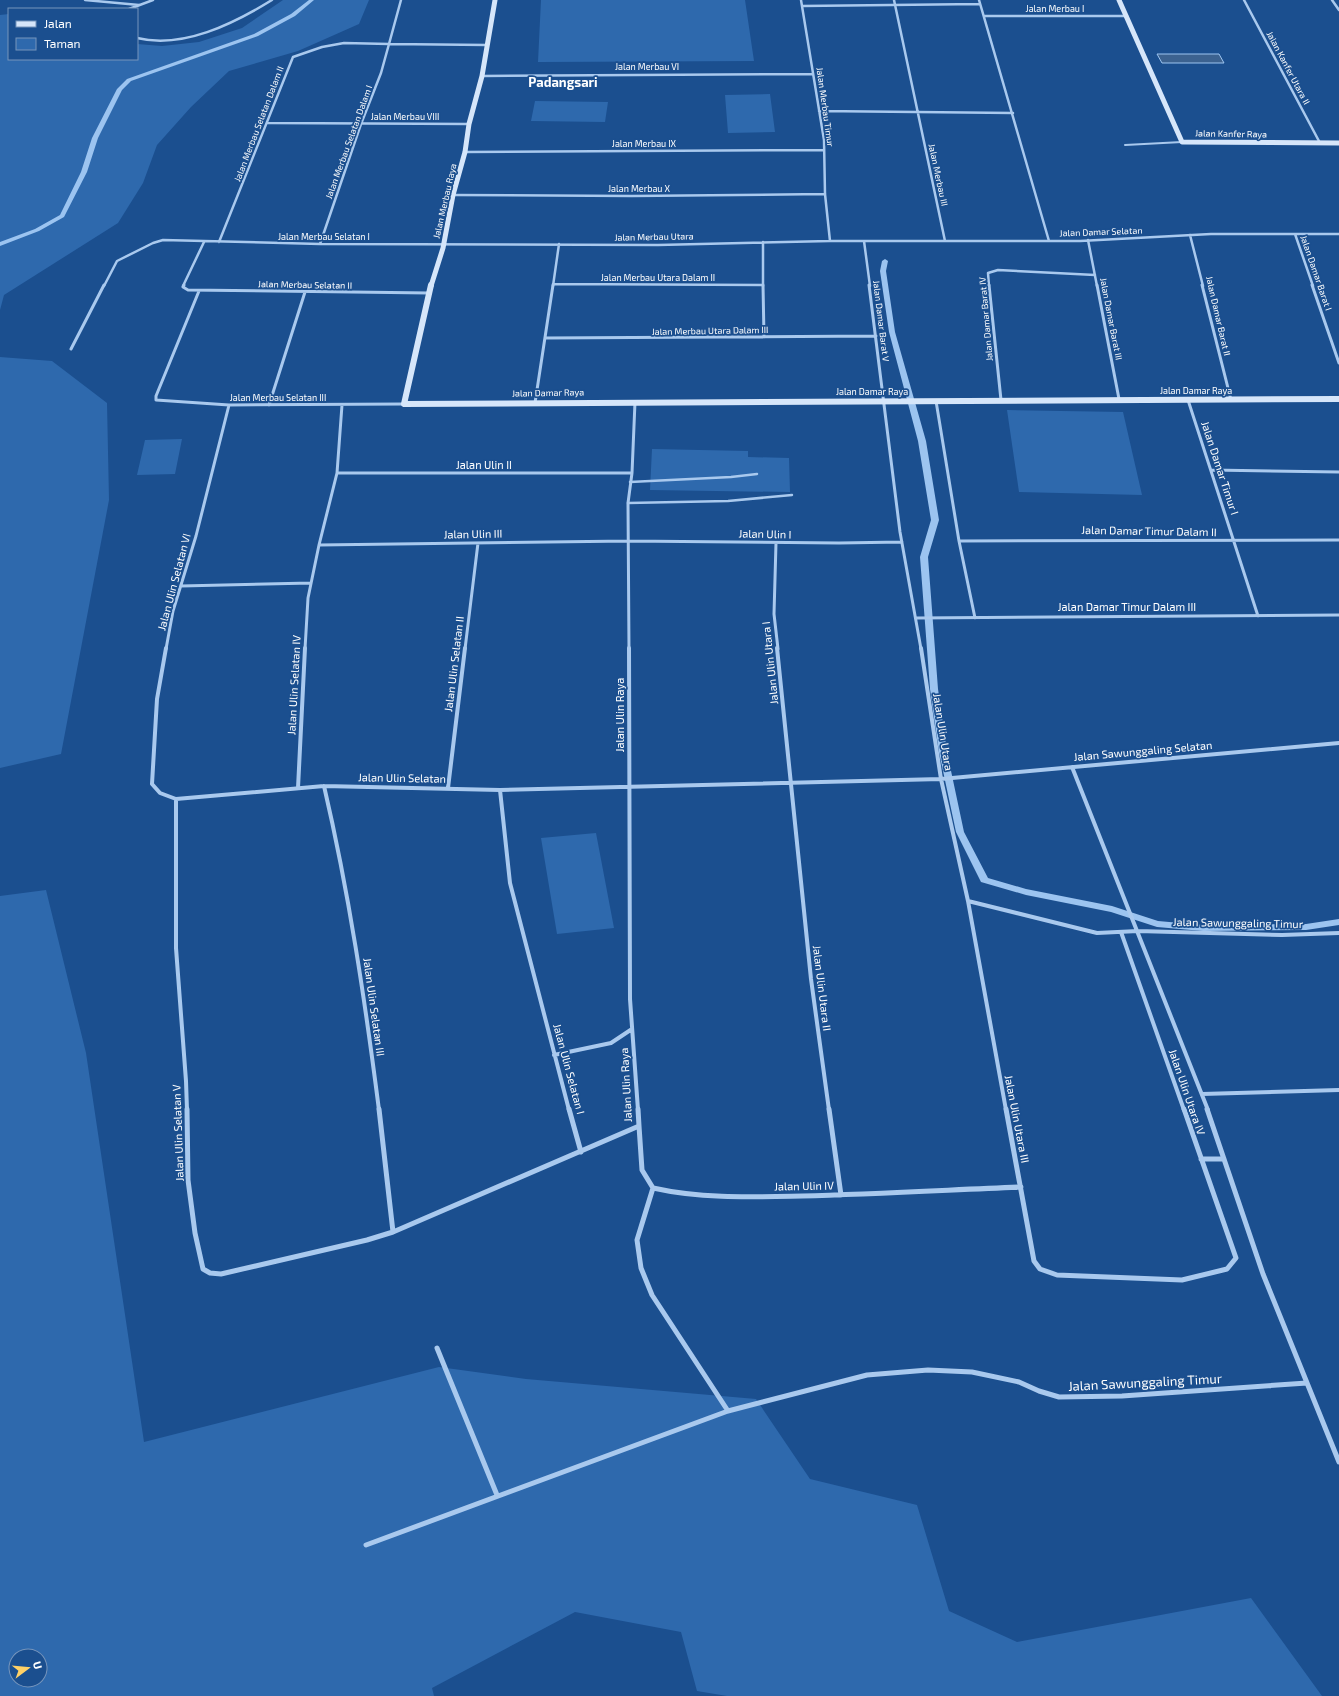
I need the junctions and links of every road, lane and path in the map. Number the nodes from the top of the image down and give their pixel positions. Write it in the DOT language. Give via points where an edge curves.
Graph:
graph roads {
  1 [pos="84,0"];
  2 [pos="153,0"];
  3 [pos="272,0"];
  4 [pos="401,0"];
  5 [pos="495,0"];
  6 [pos="801,0"];
  7 [pos="894,0"];
  8 [pos="979,0"];
  9 [pos="1119,0"];
  10 [pos="1244,0"];
  11 [pos="1332,0"];
  12 [pos="895,4"];
  13 [pos="980,4"];
  14 [pos="139,5"];
  15 [pos="1337,5"];
  16 [pos="802,6"];
  17 [pos="132,8"];
  18 [pos="1339,10"];
  19 [pos="984,16"];
  20 [pos="1127,16"];
  21 [pos="138,38"];
  22 [pos="389,44"];
  23 [pos="487,45"];
  24 [pos="813,74"];
  25 [pos="482,76"];
  26 [pos="819,111"];
  27 [pos="918,112"];
  28 [pos="1013,113"];
  29 [pos="268,123"];
  30 [pos="361,124"];
  31 [pos="469,124"];
  32 [pos="1182,142"];
  33 [pos="1320,143"];
  34 [pos="1339,143"];
  35 [pos="1125,144"];
  36 [pos="824,150"];
  37 [pos="465,152"];
  38 [pos="825,194"];
  39 [pos="453,195"];
  40 [pos="1295,234"];
  41 [pos="1339,234"];
  42 [pos="1190,235"];
  43 [pos="1088,240"];
  44 [pos="830,241"];
  45 [pos="864,241"];
  46 [pos="945,241"];
  47 [pos="1049,241"];
  48 [pos="204,242"];
  49 [pos="219,242"];
  50 [pos="763,242"];
  51 [pos="320,244"];
  52 [pos="443,244"];
  53 [pos="559,244"];
  54 [pos="1095,275"];
  55 [pos="553,284"];
  56 [pos="763,285"];
  57 [pos="199,291"];
  58 [pos="305,292"];
  59 [pos="429,293"];
  60 [pos="876,336"];
  61 [pos="764,337"];
  62 [pos="545,338"];
  63 [pos="71,349"];
  64 [pos="1339,362"];
  65 [pos="1119,399"];
  66 [pos="1339,399"];
  67 [pos="1001,400"];
  68 [pos="1188,400"];
  69 [pos="1231,400"];
  70 [pos="936,401"];
  71 [pos="535,402"];
  72 [pos="635,402"];
  73 [pos="884,402"];
  74 [pos="404,404"];
  75 [pos="229,405"];
  76 [pos="269,405"];
  77 [pos="342,405"];
  78 [pos="1211,470"];
  79 [pos="1339,472"];
  80 [pos="337,473"];
  81 [pos="632,473"];
  82 [pos="757,474"];
  83 [pos="630,482"];
  84 [pos="792,495"];
  85 [pos="628,503"];
  86 [pos="1339,540"];
  87 [pos="628,541"];
  88 [pos="959,541"];
  89 [pos="1235,541"];
  90 [pos="902,542"];
  91 [pos="478,543"];
  92 [pos="776,543"];
  93 [pos="319,545"];
  94 [pos="311,583"];
  95 [pos="181,586"];
  96 [pos="1339,615"];
  97 [pos="1258,616"];
  98 [pos="916,618"];
  99 [pos="975,618"];
  100 [pos="1339,743"];
  101 [pos="1072,767"];
  102 [pos="941,779"];
  103 [pos="791,782"];
  104 [pos="324,786"];
  105 [pos="628,786"];
  106 [pos="298,788"];
  107 [pos="448,788"];
  108 [pos="500,790"];
  109 [pos="176,799"];
  110 [pos="968,901"];
  111 [pos="1138,931"];
  112 [pos="1121,932"];
  113 [pos="1339,933"];
  114 [pos="632,1029"];
  115 [pos="554,1056"];
  116 [pos="1339,1090"];
  117 [pos="1202,1094"];
  118 [pos="639,1126"];
  119 [pos="581,1152"];
  120 [pos="1201,1159"];
  121 [pos="1224,1159"];
  122 [pos="1021,1187"];
  123 [pos="653,1188"];
  124 [pos="840,1195"];
  125 [pos="393,1232"];
  126 [pos="1236,1258"];
  127 [pos="437,1348"];
  128 [pos="1307,1383"];
  129 [pos="728,1411"];
  130 [pos="1339,1462"];
  131 [pos="497,1495"];
  132 [pos="366,1545"];
  1 -- 14 [label="street"];
  2 -- 14 [label="street"];
  3 -- 21 [label="street" via="258,9 200,34 156,42"];
  4 -- 22 [label="street, Jalan Merbau Selatan Dalam I"];
  5 -- 23 [label="street, Jalan Merbau Raya"];
  6 -- 16 [label="street, Jalan Merbau Timur"];
  7 -- 12 [label="street, Jalan Merbau III"];
  8 -- 13 [label="street"];
  9 -- 20 [label="street, Jalan Kanfer Raya"];
  10 -- 33 [label="street, Jalan Kanfer Utara II"];
  11 -- 15 [label="street"];
  12 -- 13 [label="street"];
  12 -- 16 [label="street"];
  12 -- 27 [label="street, Jalan Merbau III"];
  13 -- 19 [label="street"];
  14 -- 17 [label="street"];
  15 -- 18 [label="street"];
  16 -- 24 [label="street, Jalan Merbau Timur"];
  19 -- 20 [label="street, Jalan Merbau I"];
  19 -- 28 [label="street"];
  20 -- 32 [label="street, Jalan Kanfer Raya"];
  22 -- 23 [label="street"];
  22 -- 29 [label="street, Jalan Merbau Selatan Dalam II" via="344,43 322,47 294,57"];
  22 -- 30 [label="street, Jalan Merbau Selatan Dalam I" via="381,73"];
  23 -- 25 [label="street, Jalan Merbau Raya"];
  24 -- 25 [label="street, Jalan Merbau VI"];
  24 -- 26 [label="street, Jalan Merbau Timur"];
  25 -- 31 [label="street, Jalan Merbau Raya"];
  26 -- 27 [label="street"];
  26 -- 36 [label="street, Jalan Merbau Timur"];
  27 -- 28 [label="street"];
  27 -- 46 [label="street, Jalan Merbau III"];
  28 -- 47 [label="street"];
  29 -- 30 [label="street, Jalan Merbau VIII"];
  29 -- 49 [label="street, Jalan Merbau Selatan Dalam II"];
  30 -- 31 [label="street, Jalan Merbau VIII"];
  30 -- 51 [label="street, Jalan Merbau Selatan Dalam I"];
  31 -- 37 [label="street, Jalan Merbau Raya"];
  32 -- 33 [label="street, Jalan Kanfer Raya"];
  32 -- 35 [label="lane"];
  33 -- 34 [label="street, Jalan Kanfer Raya"];
  36 -- 37 [label="street, Jalan Merbau IX"];
  36 -- 38 [label="street, Jalan Merbau Timur"];
  37 -- 39 [label="street, Jalan Merbau Raya"];
  38 -- 39 [label="street, Jalan Merbau X"];
  38 -- 44 [label="street, Jalan Merbau Timur"];
  39 -- 52 [label="street, Jalan Merbau Raya"];
  40 -- 41 [label="street, Jalan Damar Selatan"];
  40 -- 42 [label="street, Jalan Damar Selatan"];
  40 -- 64 [label="street, Jalan Damar Barat I"];
  42 -- 43 [label="street, Jalan Damar Selatan"];
  42 -- 69 [label="street, Jalan Damar Barat II"];
  43 -- 47 [label="street, Jalan Damar Selatan"];
  43 -- 54 [label="street, Jalan Damar Barat III"];
  44 -- 45 [label="street, Jalan Merbau Utara"];
  44 -- 50 [label="street, Jalan Merbau Utara"];
  45 -- 46 [label="street, Jalan Damar Selatan"];
  45 -- 60 [label="street, Jalan Damar Barat V"];
  46 -- 47 [label="street, Jalan Damar Selatan"];
  48 -- 49 [label="street, Jalan Merbau Selatan I"];
  48 -- 57 [label="street, Jalan Merbau Selatan II" via="183,287"];
  48 -- 63 [label="street, Jalan Merbau Selatan I" via="158,241 117,261"];
  49 -- 51 [label="street, Jalan Merbau Selatan I"];
  50 -- 53 [label="street, Jalan Merbau Utara"];
  50 -- 56 [label="street"];
  51 -- 52 [label="street, Jalan Merbau Selatan I"];
  52 -- 53 [label="street, Jalan Merbau Utara"];
  52 -- 59 [label="street, Jalan Merbau Raya"];
  53 -- 55 [label="street"];
  54 -- 65 [label="street, Jalan Damar Barat III"];
  54 -- 67 [label="street, Jalan Damar Barat IV" via="998,270 988,273"];
  55 -- 56 [label="street, Jalan Merbau Utara Dalam II"];
  55 -- 62 [label="street"];
  56 -- 61 [label="street"];
  57 -- 58 [label="street, Jalan Merbau Selatan II"];
  57 -- 75 [label="street, Jalan Merbau Selatan III" via="156,400"];
  58 -- 59 [label="street, Jalan Merbau Selatan II"];
  58 -- 76 [label="street"];
  59 -- 74 [label="street, Jalan Merbau Raya"];
  60 -- 61 [label="street, Jalan Merbau Utara Dalam III"];
  60 -- 73 [label="street, Jalan Damar Barat V"];
  61 -- 62 [label="street, Jalan Merbau Utara Dalam III"];
  62 -- 71 [label="street"];
  65 -- 67 [label="street, Jalan Damar Raya"];
  65 -- 68 [label="street, Jalan Damar Raya"];
  66 -- 69 [label="street, Jalan Damar Raya"];
  67 -- 70 [label="street, Jalan Damar Raya"];
  68 -- 69 [label="street, Jalan Damar Raya"];
  68 -- 78 [label="street, Jalan Damar Timur I"];
  70 -- 73 [label="street, Jalan Damar Raya"];
  70 -- 88 [label="street"];
  71 -- 72 [label="street, Jalan Damar Raya"];
  71 -- 74 [label="street, Jalan Damar Raya"];
  72 -- 73 [label="street, Jalan Damar Raya"];
  72 -- 81 [label="street, Jalan Ulin Raya"];
  73 -- 90 [label="street, Jalan Ulin Utara"];
  74 -- 77 [label="street, Jalan Merbau Selatan III"];
  75 -- 76 [label="street, Jalan Merbau Selatan III"];
  75 -- 95 [label="street, Jalan Ulin Selatan VI"];
  76 -- 77 [label="street, Jalan Merbau Selatan III"];
  77 -- 80 [label="street, Jalan Ulin Selatan IV"];
  78 -- 79 [label="street"];
  78 -- 89 [label="street, Jalan Damar Timur I"];
  80 -- 81 [label="street, Jalan Ulin II"];
  80 -- 93 [label="street, Jalan Ulin Selatan IV"];
  81 -- 83 [label="street, Jalan Ulin Raya"];
  82 -- 83 [label="lane"];
  83 -- 85 [label="street, Jalan Ulin Raya"];
  84 -- 85 [label="lane" via="728,501"];
  85 -- 87 [label="street, Jalan Ulin Raya"];
  86 -- 89 [label="street, Jalan Damar Timur Dalam II"];
  87 -- 91 [label="street, Jalan Ulin III"];
  87 -- 92 [label="street, Jalan Ulin I"];
  87 -- 105 [label="street, Jalan Ulin Raya"];
  88 -- 89 [label="street, Jalan Damar Timur Dalam II"];
  88 -- 99 [label="street"];
  89 -- 97 [label="street, Jalan Damar Timur I"];
  90 -- 92 [label="street, Jalan Ulin I"];
  90 -- 98 [label="street, Jalan Ulin Utara"];
  91 -- 93 [label="street, Jalan Ulin III"];
  91 -- 107 [label="street, Jalan Ulin Selatan II"];
  92 -- 103 [label="street, Jalan Ulin Utara I" via="774,614"];
  93 -- 94 [label="street, Jalan Ulin Selatan IV"];
  94 -- 95 [label="street"];
  94 -- 106 [label="street, Jalan Ulin Selatan IV" via="308,598"];
  95 -- 109 [label="street, Jalan Ulin Selatan VI" via="173,611 157,699 152,784 160,793"];
  96 -- 97 [label="street, Jalan Damar Timur Dalam III"];
  97 -- 99 [label="street, Jalan Damar Timur Dalam III"];
  98 -- 99 [label="street, Jalan Damar Timur Dalam III"];
  98 -- 102 [label="street, Jalan Ulin Utara"];
  100 -- 101 [label="street, Jalan Sawunggaling Selatan"];
  101 -- 102 [label="street, Jalan Sawunggaling Selatan"];
  101 -- 111 [label="street"];
  102 -- 103 [label="street, Jalan Ulin Utara"];
  102 -- 110 [label="street, Jalan Ulin Utara III"];
  103 -- 105 [label="street, Jalan Ulin Utara"];
  103 -- 124 [label="street, Jalan Ulin Utara II" via="811,979"];
  104 -- 106 [label="street, Jalan Ulin Selatan"];
  104 -- 107 [label="street, Jalan Ulin Selatan"];
  104 -- 125 [label="street, Jalan Ulin Selatan III" via="347,895 369,1029"];
  105 -- 108 [label="street, Jalan Ulin Selatan"];
  105 -- 114 [label="street, Jalan Ulin Raya"];
  106 -- 109 [label="street, Jalan Ulin Selatan"];
  107 -- 108 [label="street, Jalan Ulin Selatan"];
  108 -- 115 [label="street, Jalan Ulin Selatan I" via="510,883"];
  109 -- 125 [label="street, Jalan Ulin Selatan V" via="176,948 186,1081 188,1180 203,1269 221,1274"];
  110 -- 112 [label="street" via="1097,933"];
  110 -- 122 [label="street, Jalan Ulin Utara III"];
  111 -- 112 [label="street"];
  111 -- 113 [label="street, Jalan Sawunggaling Timur" via="1282,935"];
  111 -- 117 [label="street"];
  112 -- 120 [label="street, Jalan Ulin Utara IV"];
  114 -- 115 [label="street, Jalan Ulin Raya" via="611,1043"];
  114 -- 118 [label="street, Jalan Ulin Raya"];
  115 -- 119 [label="street, Jalan Ulin Selatan I"];
  116 -- 117 [label="street"];
  117 -- 121 [label="street"];
  118 -- 119 [label="street, Jalan Ulin Raya"];
  118 -- 123 [label="street" via="642,1170"];
  119 -- 125 [label="street"];
  120 -- 121 [label="street"];
  120 -- 126 [label="street, Jalan Ulin Utara IV"];
  121 -- 128 [label="street" via="1264,1274"];
  122 -- 124 [label="street, Jalan Ulin IV"];
  122 -- 126 [label="street, Jalan Ulin Utara III" via="1034,1261 1040,1269 1057,1275 1182,1280 1227,1269"];
  123 -- 124 [label="street, Jalan Ulin IV" via="672,1193 746,1197"];
  123 -- 129 [label="street" via="637,1240 640,1268 652,1296"];
  127 -- 131 [label="street"];
  128 -- 129 [label="street, Jalan Sawunggaling Timur" via="1122,1396 1059,1397 1039,1392 1019,1382 972,1372 928,1370 867,1375"];
  128 -- 130 [label="street"];
  129 -- 131 [label="street, Jalan Sawunggaling Timur"];
  131 -- 132 [label="street, Jalan Sawunggaling Timur"];
}
